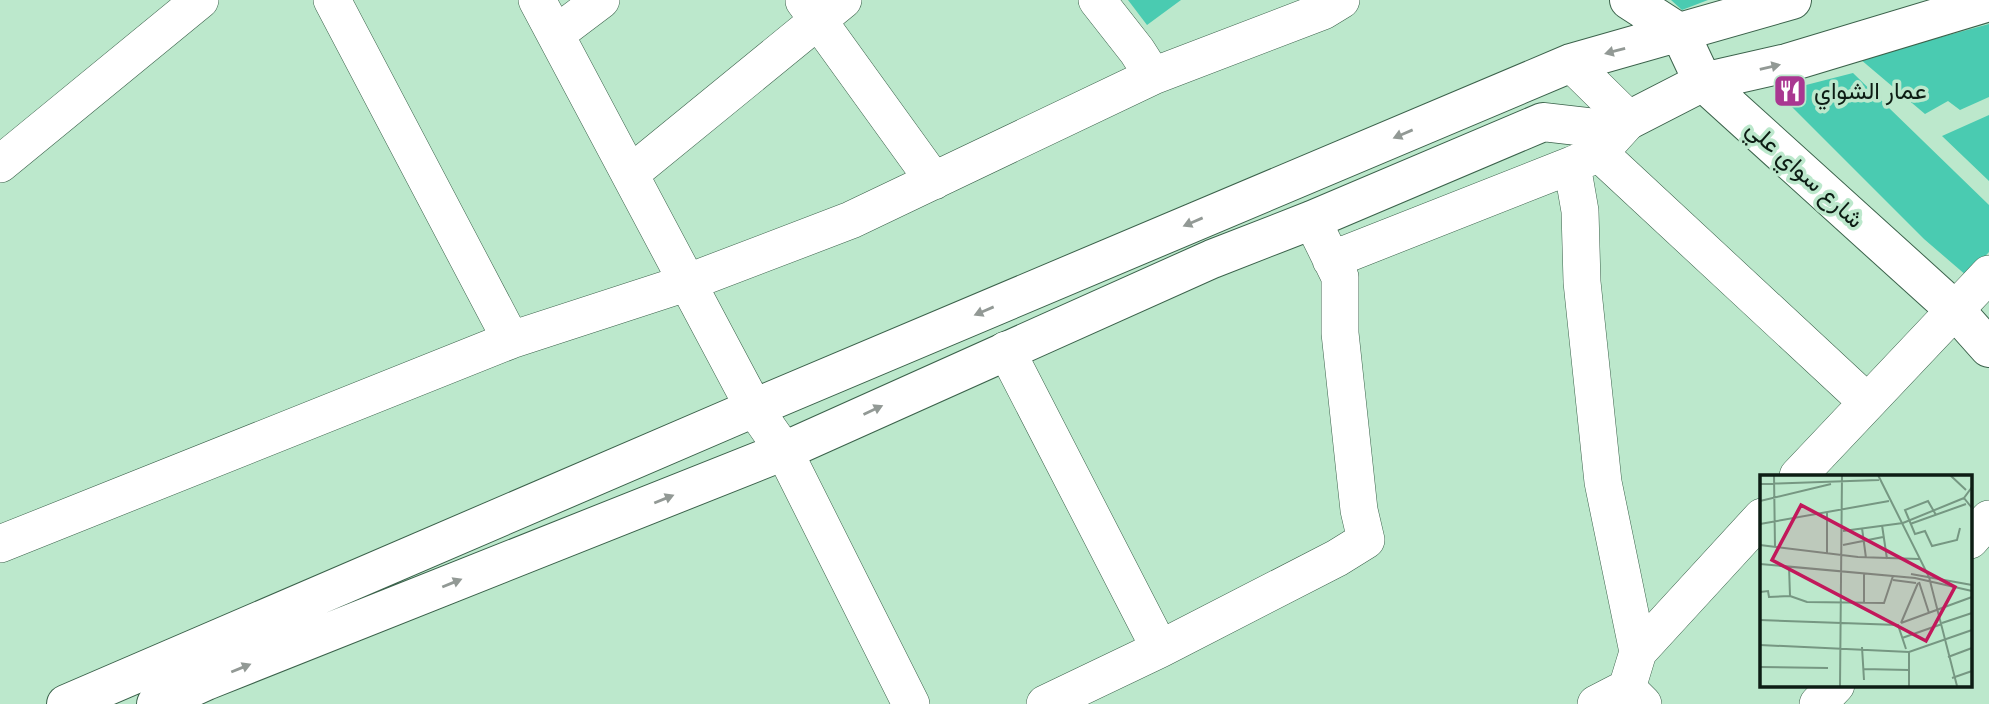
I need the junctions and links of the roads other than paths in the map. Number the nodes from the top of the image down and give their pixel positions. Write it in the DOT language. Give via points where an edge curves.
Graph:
graph roads {
  1 [pos="200,0"];
  2 [pos="332,0"];
  3 [pos="537,0"];
  4 [pos="601,0"];
  5 [pos="1097,0"];
  6 [pos="1341,0"];
  7 [pos="1629,0"];
  8 [pos="1792,0"];
  9 [pos="1989,2"];
  10 [pos="821,7"];
  11 [pos="1680,33"];
  12 [pos="556,34"];
  13 [pos="1572,63"];
  14 [pos="1153,76"];
  15 [pos="1703,82"];
  16 [pos="1629,121"];
  17 [pos="1585,159"];
  18 [pos="0,164"];
  19 [pos="630,174"];
  20 [pos="934,181"];
  21 [pos="1312,220"];
  22 [pos="1331,260"];
  23 [pos="1989,274"];
  24 [pos="686,283"];
  25 [pos="1956,311"];
  26 [pos="511,340"];
  27 [pos="1989,348"];
  28 [pos="1006,350"];
  29 [pos="1867,402"];
  30 [pos="754,408"];
  31 [pos="784,451"];
  32 [pos="1800,475"];
  33 [pos="1760,519"];
  34 [pos="1989,519"];
  35 [pos="1972,538"];
  36 [pos="0,544"];
  37 [pos="1160,649"];
  38 [pos="1638,652"];
  39 [pos="1835,686"];
  40 [pos="213,693"];
  41 [pos="1622,699"];
  42 [pos="66,704"];
  43 [pos="156,704"];
  44 [pos="911,704"];
  45 [pos="1045,704"];
  46 [pos="1818,704"];
  1 -- 18 [label="street"];
  2 -- 26 [label="street"];
  3 -- 12 [label="street"];
  4 -- 12 [label="street"];
  5 -- 14 [label="street"];
  6 -- 14 [label="street"];
  7 -- 11 [label="main road"];
  8 -- 11 [label="main road"];
  15 -- 9 [label="main road, one-way" via="1787,63"];
  10 -- 19 [label="street"];
  10 -- 20 [label="street"];
  11 -- 13 [label="main road, one-way"];
  11 -- 15 [label="main road, شارع سواي علي"];
  12 -- 19 [label="street"];
  13 -- 16 [label="street"];
  13 -- 30 [label="main road, one-way"];
  14 -- 20 [label="street"];
  15 -- 16 [label="main road"];
  15 -- 25 [label="main road, شارع سواي علي"];
  16 -- 17 [label="street"];
  16 -- 21 [label="main road" via="1604,129 1543,122"];
  17 -- 22 [label="street"];
  17 -- 29 [label="street"];
  17 -- 38 [label="street" via="1580,211 1582,282 1603,481"];
  19 -- 24 [label="street"];
  20 -- 24 [label="street" via="851,220"];
  21 -- 22 [label="street"];
  21 -- 28 [label="main road"];
  22 -- 37 [label="street" via="1340,277 1340,332 1366,540"];
  23 -- 25 [label="street"];
  24 -- 26 [label="street"];
  24 -- 30 [label="street"];
  25 -- 27 [label="main road, شارع سواي علي"];
  25 -- 29 [label="street"];
  26 -- 36 [label="street"];
  31 -- 28 [label="main road, one-way"];
  28 -- 37 [label="street"];
  29 -- 32 [label="street"];
  30 -- 31 [label="street"];
  30 -- 42 [label="main road"];
  40 -- 31 [label="main road, one-way"];
  31 -- 44 [label="street"];
  33 -- 38 [label="street"];
  34 -- 35 [label="street"];
  37 -- 45 [label="street"];
  38 -- 41 [label="street"];
  39 -- 46 [label="street"];
  40 -- 43 [label="main road"];
}
